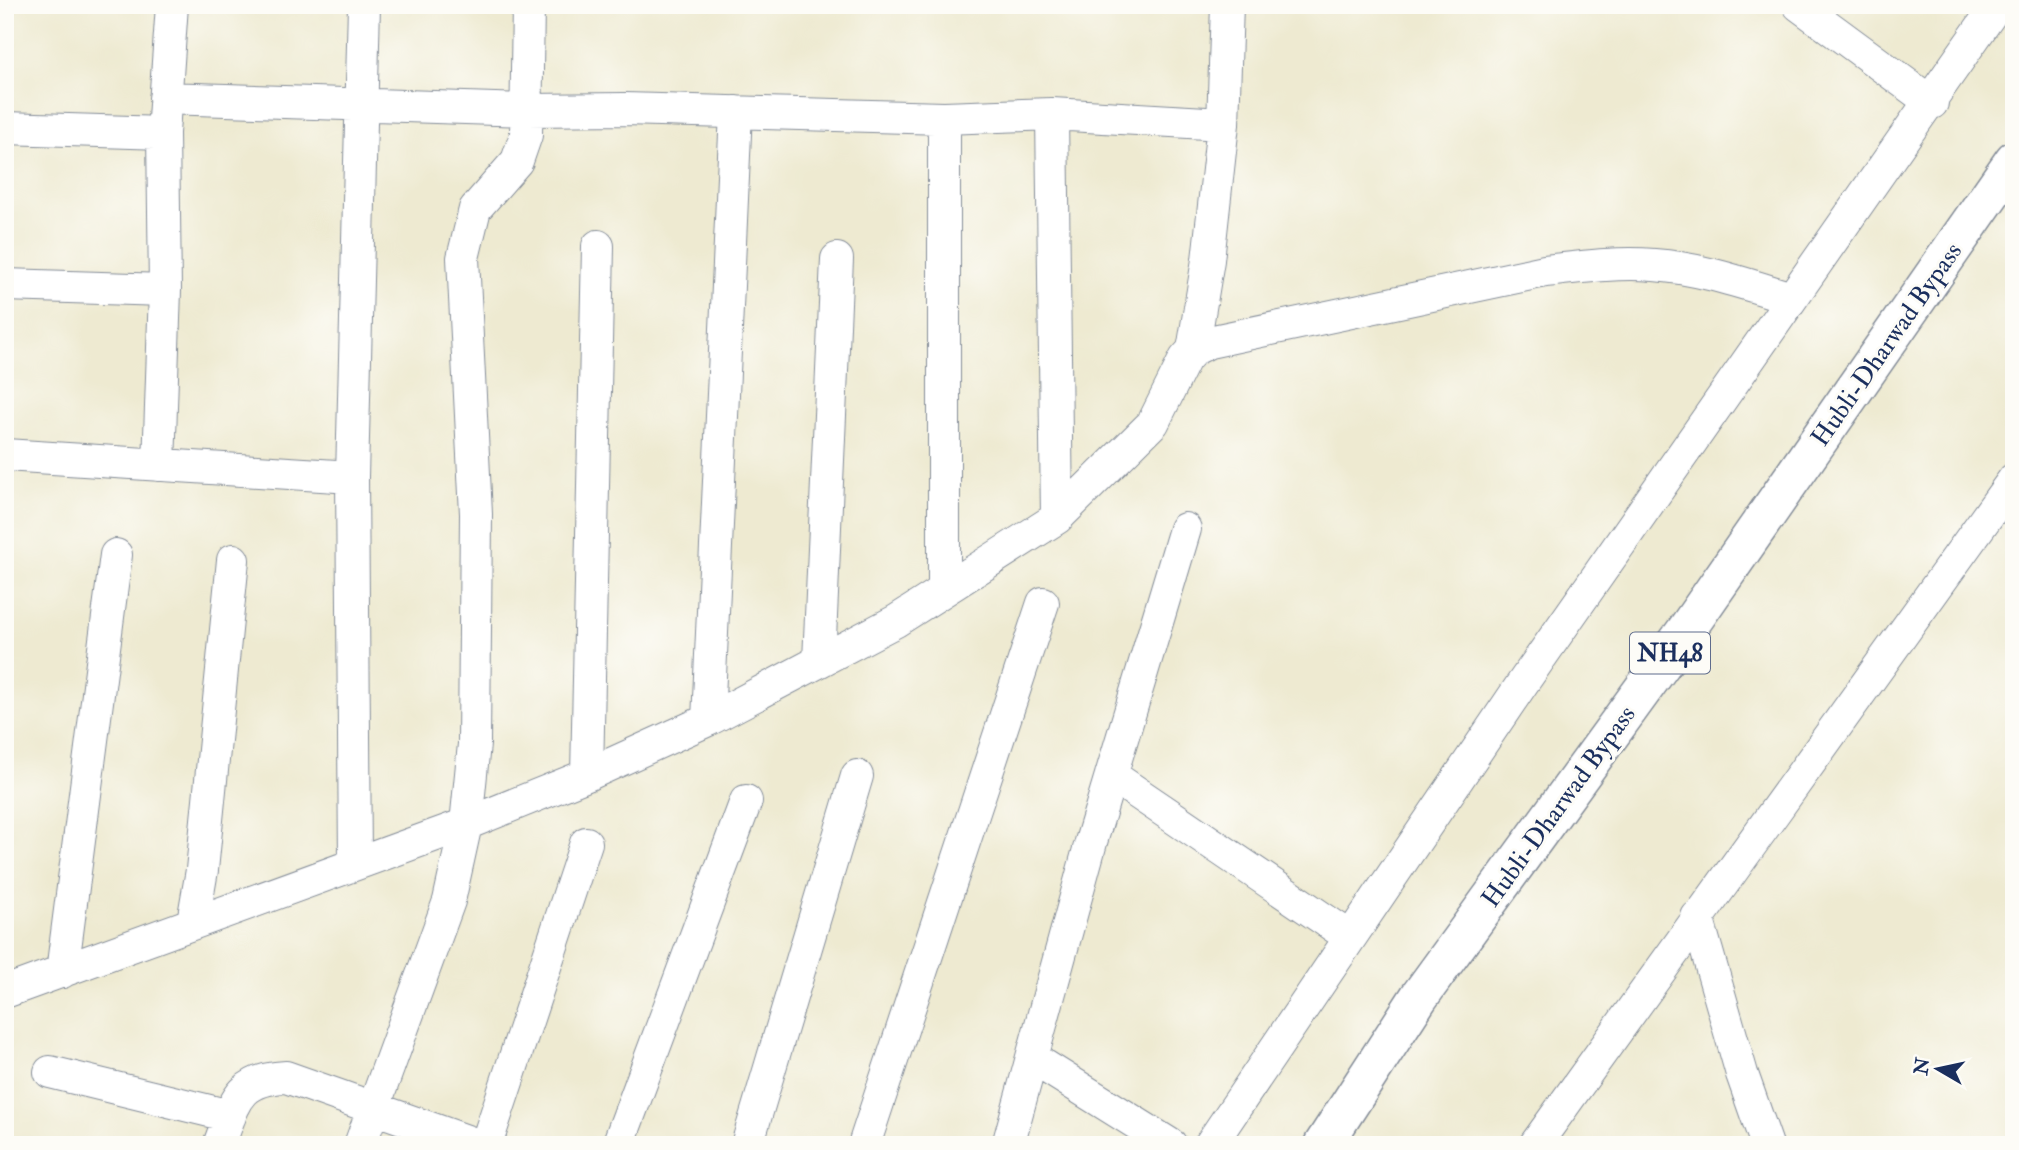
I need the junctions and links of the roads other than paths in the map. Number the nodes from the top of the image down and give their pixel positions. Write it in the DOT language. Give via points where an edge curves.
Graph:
graph roads {
  1 [pos="172,5"];
  2 [pos="364,5"];
  3 [pos="528,5"];
  4 [pos="1227,5"];
  5 [pos="1799,5"];
  6 [pos="1997,5"];
  7 [pos="165,97"];
  8 [pos="362,102"];
  9 [pos="1932,103"];
  10 [pos="527,110"];
  11 [pos="736,113"];
  12 [pos="1052,114"];
  13 [pos="944,118"];
  14 [pos="1223,124"];
  15 [pos="5,128"];
  16 [pos="163,133"];
  17 [pos="2014,160"];
  18 [pos="598,246"];
  19 [pos="837,259"];
  20 [pos="5,285"];
  21 [pos="165,290"];
  22 [pos="1792,298"];
  23 [pos="1213,343"];
  24 [pos="5,455"];
  25 [pos="159,465"];
  26 [pos="352,477"];
  27 [pos="2014,479"];
  28 [pos="1057,519"];
  29 [pos="1185,529"];
  30 [pos="116,555"];
  31 [pos="233,560"];
  32 [pos="944,589"];
  33 [pos="1043,603"];
  34 [pos="819,661"];
  35 [pos="708,720"];
  36 [pos="587,775"];
  37 [pos="1111,775"];
  38 [pos="857,776"];
  39 [pos="746,801"];
  40 [pos="466,824"];
  41 [pos="586,843"];
  42 [pos="355,863"];
  43 [pos="1697,917"];
  44 [pos="192,922"];
  45 [pos="1350,937"];
  46 [pos="62,972"];
  47 [pos="5,992"];
  48 [pos="1032,1058"];
  49 [pos="50,1072"];
  50 [pos="374,1110"];
  51 [pos="225,1130"];
  52 [pos="360,1145"];
  53 [pos="478,1145"];
  54 [pos="486,1145"];
  55 [pos="618,1145"];
  56 [pos="747,1145"];
  57 [pos="864,1145"];
  58 [pos="1008,1145"];
  59 [pos="1171,1145"];
  60 [pos="1210,1145"];
  61 [pos="1323,1145"];
  62 [pos="1535,1145"];
  63 [pos="1767,1145"];
  1 -- 7 [label="street"];
  2 -- 8 [label="street"];
  3 -- 10 [label="street"];
  4 -- 14 [label="street"];
  5 -- 9 [label="street"];
  6 -- 9 [label="street"];
  7 -- 8 [label="street"];
  7 -- 16 [label="street"];
  8 -- 10 [label="street"];
  8 -- 26 [label="street"];
  9 -- 22 [label="street"];
  10 -- 11 [label="street"];
  10 -- 40 [label="street" via="526,135 517,160 475,209 463,258 476,514 474,744"];
  11 -- 13 [label="street"];
  11 -- 35 [label="street"];
  12 -- 13 [label="street"];
  12 -- 14 [label="street"];
  12 -- 28 [label="street"];
  13 -- 32 [label="street"];
  14 -- 23 [label="street" via="1208,260"];
  15 -- 16 [label="street"];
  16 -- 21 [label="street"];
  17 -- 61 [label="highway, Hubli-Dharwad Bypass / NH48" via="1687,629 1419,997"];
  18 -- 36 [label="street"];
  19 -- 34 [label="street"];
  20 -- 21 [label="street"];
  21 -- 25 [label="street"];
  22 -- 23 [label="street" via="1682,269 1601,265 1545,271"];
  22 -- 45 [label="street"];
  23 -- 28 [label="street" via="1153,423"];
  24 -- 25 [label="street"];
  25 -- 26 [label="street"];
  26 -- 42 [label="street"];
  27 -- 43 [label="street"];
  28 -- 32 [label="street"];
  29 -- 37 [label="street"];
  30 -- 46 [label="street"];
  31 -- 44 [label="street" via="202,870"];
  32 -- 34 [label="street" via="896,621"];
  33 -- 57 [label="street"];
  34 -- 35 [label="street"];
  35 -- 36 [label="street"];
  36 -- 40 [label="street"];
  37 -- 45 [label="street"];
  37 -- 48 [label="street"];
  38 -- 56 [label="street"];
  39 -- 55 [label="street"];
  40 -- 42 [label="street"];
  40 -- 50 [label="street" via="450,901"];
  41 -- 54 [label="street"];
  42 -- 44 [label="street"];
  43 -- 62 [label="street"];
  43 -- 63 [label="street"];
  44 -- 46 [label="street"];
  45 -- 60 [label="street"];
  46 -- 47 [label="street"];
  48 -- 58 [label="street"];
  48 -- 59 [label="street"];
  49 -- 51 [label="street"];
  50 -- 51 [label="street" via="285,1077 260,1078 245,1088"];
  50 -- 52 [label="street"];
  50 -- 53 [label="street"];
}
